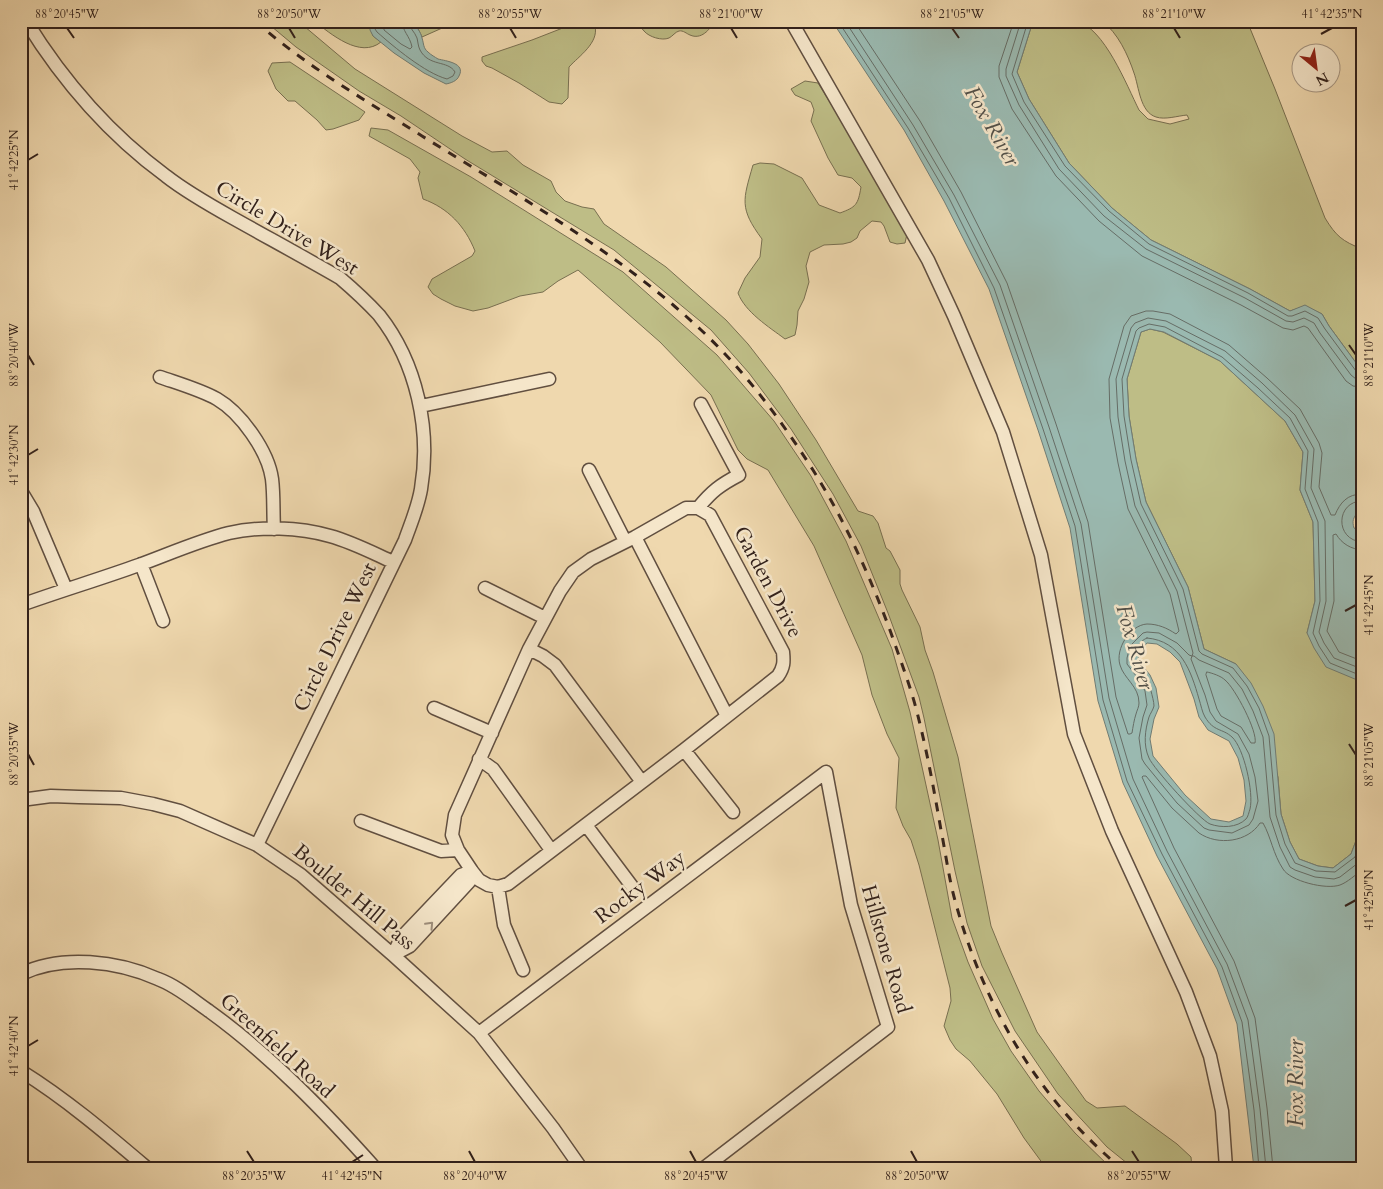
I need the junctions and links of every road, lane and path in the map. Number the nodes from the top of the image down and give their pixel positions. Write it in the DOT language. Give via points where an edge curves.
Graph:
graph roads {
  1 [pos="26,21"];
  2 [pos="791,21"];
  3 [pos="160,377"];
  4 [pos="548,379"];
  5 [pos="701,404"];
  6 [pos="421,406"];
  7 [pos="588,470"];
  8 [pos="21,491"];
  9 [pos="698,508"];
  10 [pos="274,528"];
  11 [pos="630,539"];
  12 [pos="393,562"];
  13 [pos="141,564"];
  14 [pos="485,588"];
  15 [pos="66,589"];
  16 [pos="21,606"];
  17 [pos="546,618"];
  18 [pos="163,621"];
  19 [pos="529,649"];
  20 [pos="434,708"];
  21 [pos="727,716"];
  22 [pos="492,733"];
  23 [pos="684,750"];
  24 [pos="479,759"];
  25 [pos="826,772"];
  26 [pos="642,782"];
  27 [pos="21,800"];
  28 [pos="733,812"];
  29 [pos="361,821"];
  30 [pos="586,825"];
  31 [pos="257,845"];
  32 [pos="458,850"];
  33 [pos="551,850"];
  34 [pos="472,871"];
  35 [pos="498,887"];
  36 [pos="634,888"];
  37 [pos="393,955"];
  38 [pos="524,970"];
  39 [pos="21,974"];
  40 [pos="479,1033"];
  41 [pos="21,1071"];
  42 [pos="147,1168"];
  43 [pos="375,1168"];
  44 [pos="581,1168"];
  45 [pos="704,1168"];
  46 [pos="1226,1168"];
  1 -- 6 [label="street, Circle Drive West" via="76,92 105,124 146,160 207,203 340,278 359,295 379,316 406,360"];
  2 -- 46 [label="street" via="928,260 1002,432 1041,555 1074,734 1112,831 1186,992 1210,1056 1222,1111"];
  3 -- 10 [label="street" via="217,399 235,413 256,440 272,477"];
  4 -- 6 [label="street"];
  5 -- 9 [label="street" via="739,475 720,485"];
  6 -- 12 [label="street, Circle Drive West" via="425,454 421,489 405,540"];
  7 -- 11 [label="street"];
  8 -- 15 [label="street" via="33,510"];
  9 -- 11 [label="street" via="686,508"];
  9 -- 21 [label="street, Garden Drive" via="710,515 783,652 784,665 778,676"];
  10 -- 12 [label="street" via="330,536"];
  10 -- 13 [label="street" via="228,534"];
  11 -- 17 [label="street" via="590,559 574,572"];
  11 -- 21 [label="street"];
  12 -- 31 [label="street, Circle Drive West"];
  13 -- 15 [label="street"];
  13 -- 18 [label="street"];
  14 -- 17 [label="street"];
  15 -- 16 [label="street"];
  17 -- 19 [label="street"];
  19 -- 22 [label="street"];
  19 -- 26 [label="street" via="555,665"];
  20 -- 22 [label="street"];
  21 -- 23 [label="street, Garden Drive"];
  22 -- 24 [label="street"];
  23 -- 26 [label="street, Garden Drive"];
  23 -- 28 [label="street"];
  24 -- 32 [label="street" via="455,815 452,834"];
  24 -- 33 [label="street" via="493,769"];
  25 -- 40 [label="street, Rocky Way"];
  25 -- 45 [label="street, Hillstone Road" via="851,905 888,1027"];
  26 -- 30 [label="street, Garden Drive"];
  27 -- 31 [label="street, Boulder Hill Pass" via="51,796 121,798 153,804 180,811"];
  29 -- 32 [label="street" via="441,851"];
  30 -- 33 [label="street, Garden Drive"];
  30 -- 36 [label="street"];
  31 -- 37 [label="street, Boulder Hill Pass" via="301,875"];
  32 -- 34 [label="street"];
  33 -- 35 [label="street, Garden Drive" via="508,884"];
  34 -- 35 [label="street" via="479,880"];
  34 -- 37 [label="street" via="469,882 410,946"];
  35 -- 38 [label="street" via="504,926"];
  37 -- 40 [label="street, Boulder Hill Pass"];
  39 -- 43 [label="street, Greenfield Road" via="58,964 83,962 139,971 160,979 236,1030 299,1089"];
  40 -- 44 [label="street, Boulder Hill Pass" via="554,1128"];
  41 -- 42 [label="street" via="88,1119"];
}
